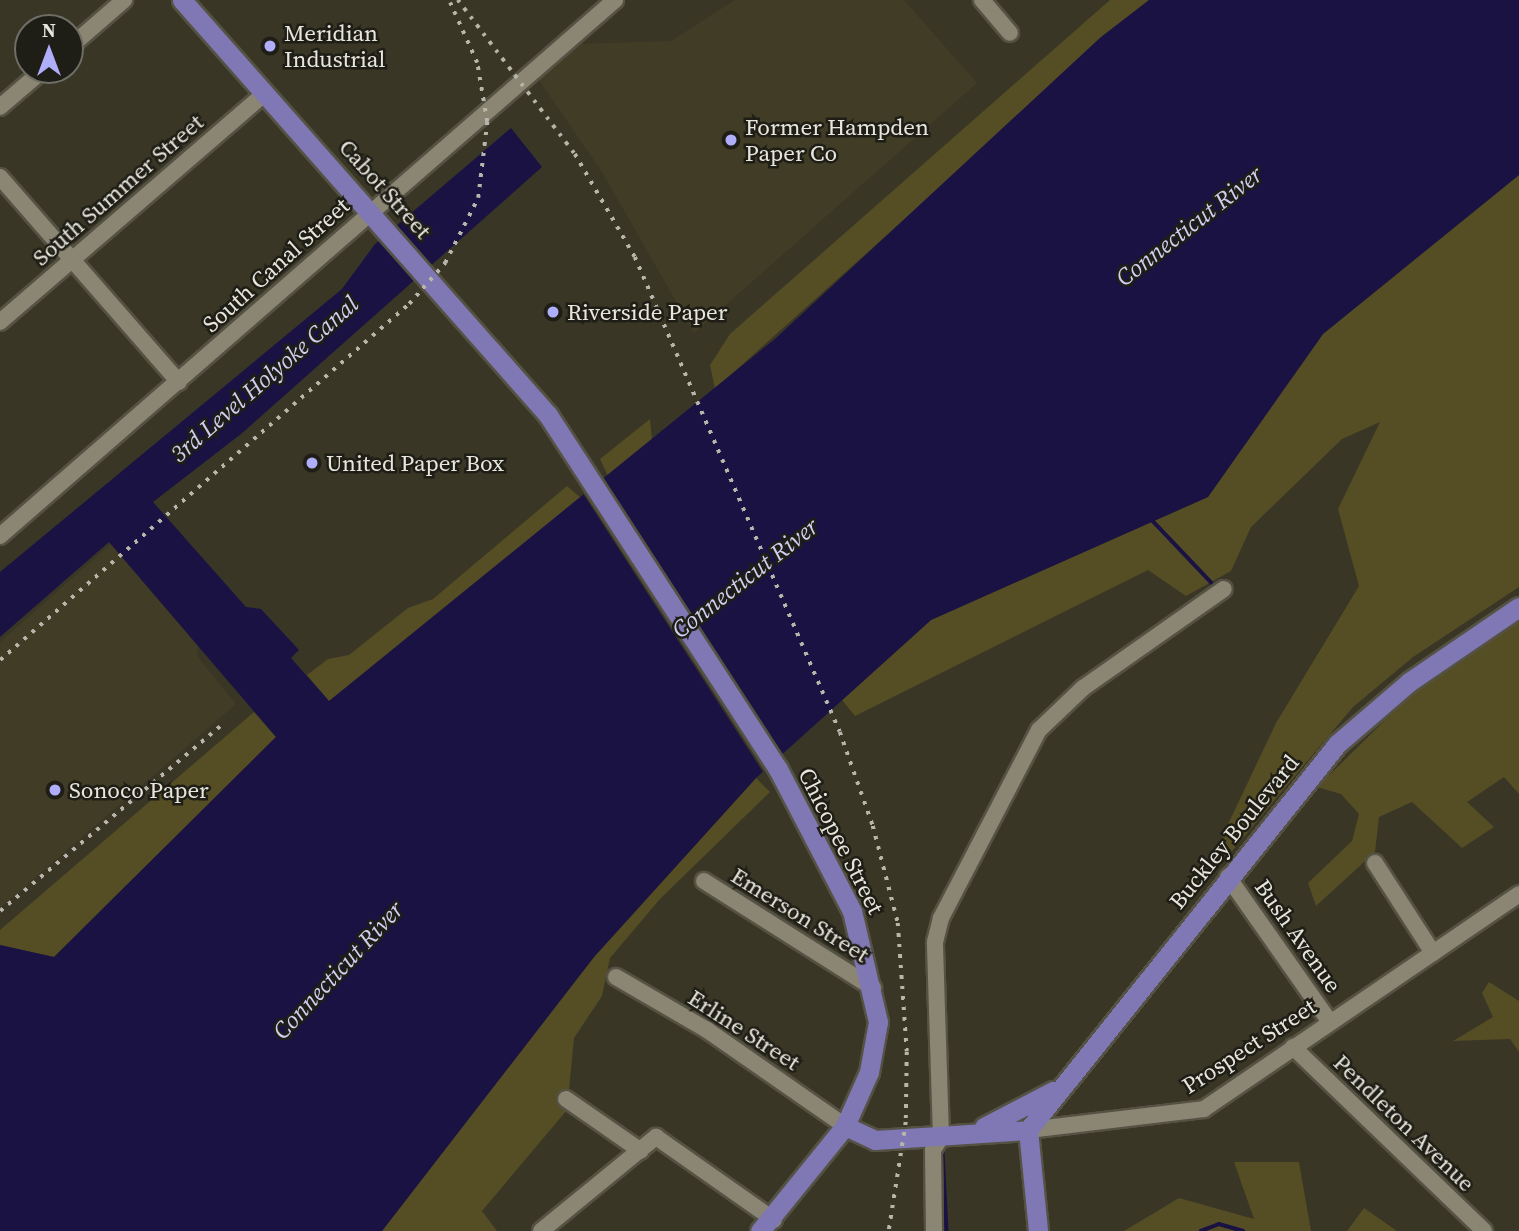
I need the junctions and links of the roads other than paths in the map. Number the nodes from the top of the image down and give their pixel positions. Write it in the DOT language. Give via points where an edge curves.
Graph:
graph roads {
  1 [pos="124,0"];
  2 [pos="182,0"];
  3 [pos="615,0"];
  4 [pos="982,0"];
  5 [pos="1010,33"];
  6 [pos="84,35"];
  7 [pos="27,84"];
  8 [pos="265,93"];
  9 [pos="0,107"];
  10 [pos="0,177"];
  11 [pos="377,215"];
  12 [pos="71,259"];
  13 [pos="0,322"];
  14 [pos="179,382"];
  15 [pos="0,536"];
  16 [pos="1224,589"];
  17 [pos="1519,607"];
  18 [pos="683,623"];
  19 [pos="1375,863"];
  20 [pos="1228,877"];
  21 [pos="704,881"];
  22 [pos="1519,894"];
  23 [pos="1433,953"];
  24 [pos="616,977"];
  25 [pos="873,988"];
  26 [pos="1330,1022"];
  27 [pos="1293,1047"];
  28 [pos="1071,1078"];
  29 [pos="566,1099"];
  30 [pos="845,1126"];
  31 [pos="1028,1130"];
  32 [pos="950,1136"];
  33 [pos="641,1151"];
  34 [pos="767,1225"];
  35 [pos="541,1231"];
  36 [pos="934,1231"];
  37 [pos="1038,1231"];
  38 [pos="1484,1231"];
  1 -- 6 [label="street"];
  2 -- 8 [label="main road, Cabot Street"];
  3 -- 11 [label="street, South Canal Street"];
  4 -- 5 [label="street"];
  7 -- 9 [label="street"];
  8 -- 11 [label="main road, Cabot Street"];
  8 -- 12 [label="street, South Summer Street"];
  10 -- 12 [label="street"];
  11 -- 14 [label="street, South Canal Street"];
  11 -- 18 [label="main road, Cabot Street" via="548,415"];
  12 -- 13 [label="street, South Summer Street"];
  12 -- 14 [label="street"];
  14 -- 15 [label="street, South Canal Street"];
  16 -- 32 [label="street" via="1058,708 1039,730 982,835 935,942"];
  17 -- 20 [label="main road, Buckley Boulevard" via="1371,712 1306,780"];
  18 -- 25 [label="main road, Chicopee Street" via="778,769 852,911"];
  19 -- 23 [label="street"];
  20 -- 26 [label="street, Bush Avenue"];
  20 -- 28 [label="main road, Buckley Boulevard"];
  21 -- 25 [label="street, Emerson Street"];
  22 -- 23 [label="street, Prospect Street"];
  23 -- 26 [label="street, Prospect Street"];
  24 -- 30 [label="street, Erline Street" via="707,1030"];
  25 -- 30 [label="main road, Chicopee Street" via="877,1042"];
  26 -- 27 [label="street, Prospect Street"];
  27 -- 31 [label="street, Prospect Street" via="1191,1114"];
  27 -- 38 [label="street, Pendleton Avenue"];
  28 -- 31 [label="main road, Buckley Boulevard"];
  28 -- 32 [label="main road" via="1009,1118"];
  29 -- 33 [label="street"];
  30 -- 32 [label="main road, Prospect Street" via="875,1140"];
  30 -- 34 [label="main road, Chicopee Street"];
  31 -- 32 [label="main road, Prospect Street"];
  31 -- 37 [label="main road"];
  32 -- 36 [label="street" via="933,1150"];
  33 -- 34 [label="street" via="656,1137"];
  33 -- 35 [label="street"];
}
